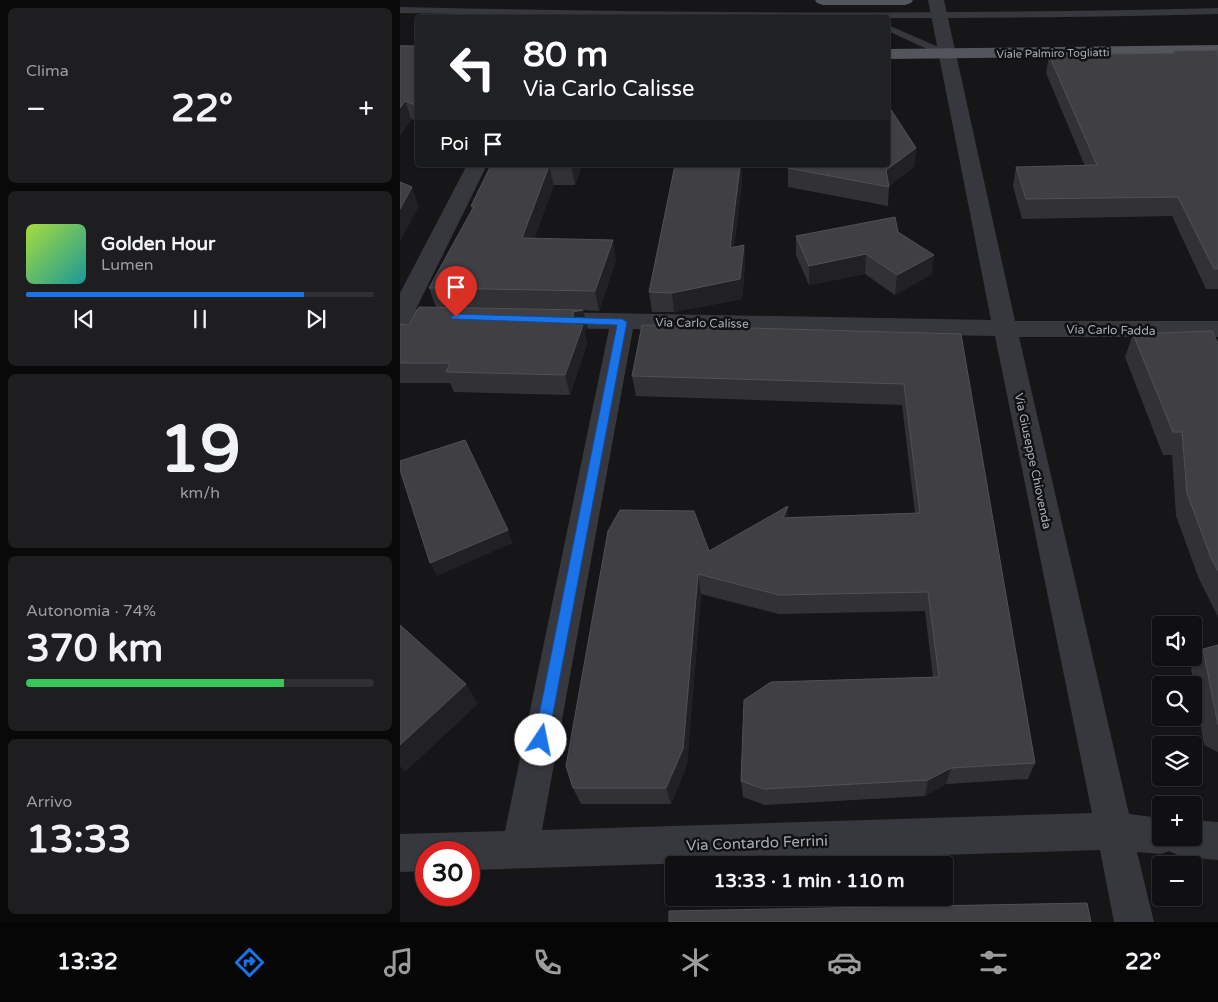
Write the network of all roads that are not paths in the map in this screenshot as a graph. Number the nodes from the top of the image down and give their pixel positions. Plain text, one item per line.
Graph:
1 (823, 0) edge
2 (905, 0) edge
3 (936, 0) edge
4 (400, 10) edge
5 (1218, 12) edge
6 (721, 15) edge
7 (890, 17) edge
8 (938, 17) junction
9 (890, 29) edge
10 (1218, 50) edge
11 (890, 54) edge
12 (946, 54) junction
13 (476, 167) edge
14 (400, 316) edge
15 (478, 318) edge
16 (526, 319) edge
17 (622, 322) junction
18 (1005, 328) junction
19 (1218, 329) edge
20 (1114, 832) junction
21 (1152, 835) edge
22 (1202, 840) edge
23 (1218, 841) edge
24 (520, 850) junction
25 (400, 853) edge
26 (1134, 922) edge

1 - 2 main road
3 - 8 street, Via Giuseppe Chiovenda
4 - 6 lane
5 - 8 lane
7 - 8 lane
8 - 12 street, Via Giuseppe Chiovenda
9 - 12 lane
10 - 12 main road, Viale Palmiro Togliatti
11 - 12 main road, Viale Palmiro Togliatti
12 - 18 street, Via Giuseppe Chiovenda
13 - 14 street
14 - 15 street
16 - 17 street, Via Carlo Calisse
17 - 18 street, Via Carlo Calisse
17 - 24 street
18 - 19 street, Via Carlo Fadda
18 - 20 street, Via Giuseppe Chiovenda
20 - 21 street, Via Contardo Ferrini
20 - 24 street, Via Contardo Ferrini
20 - 26 street, Via Giuseppe Chiovenda
22 - 23 street
24 - 25 street, Via Contardo Ferrini

